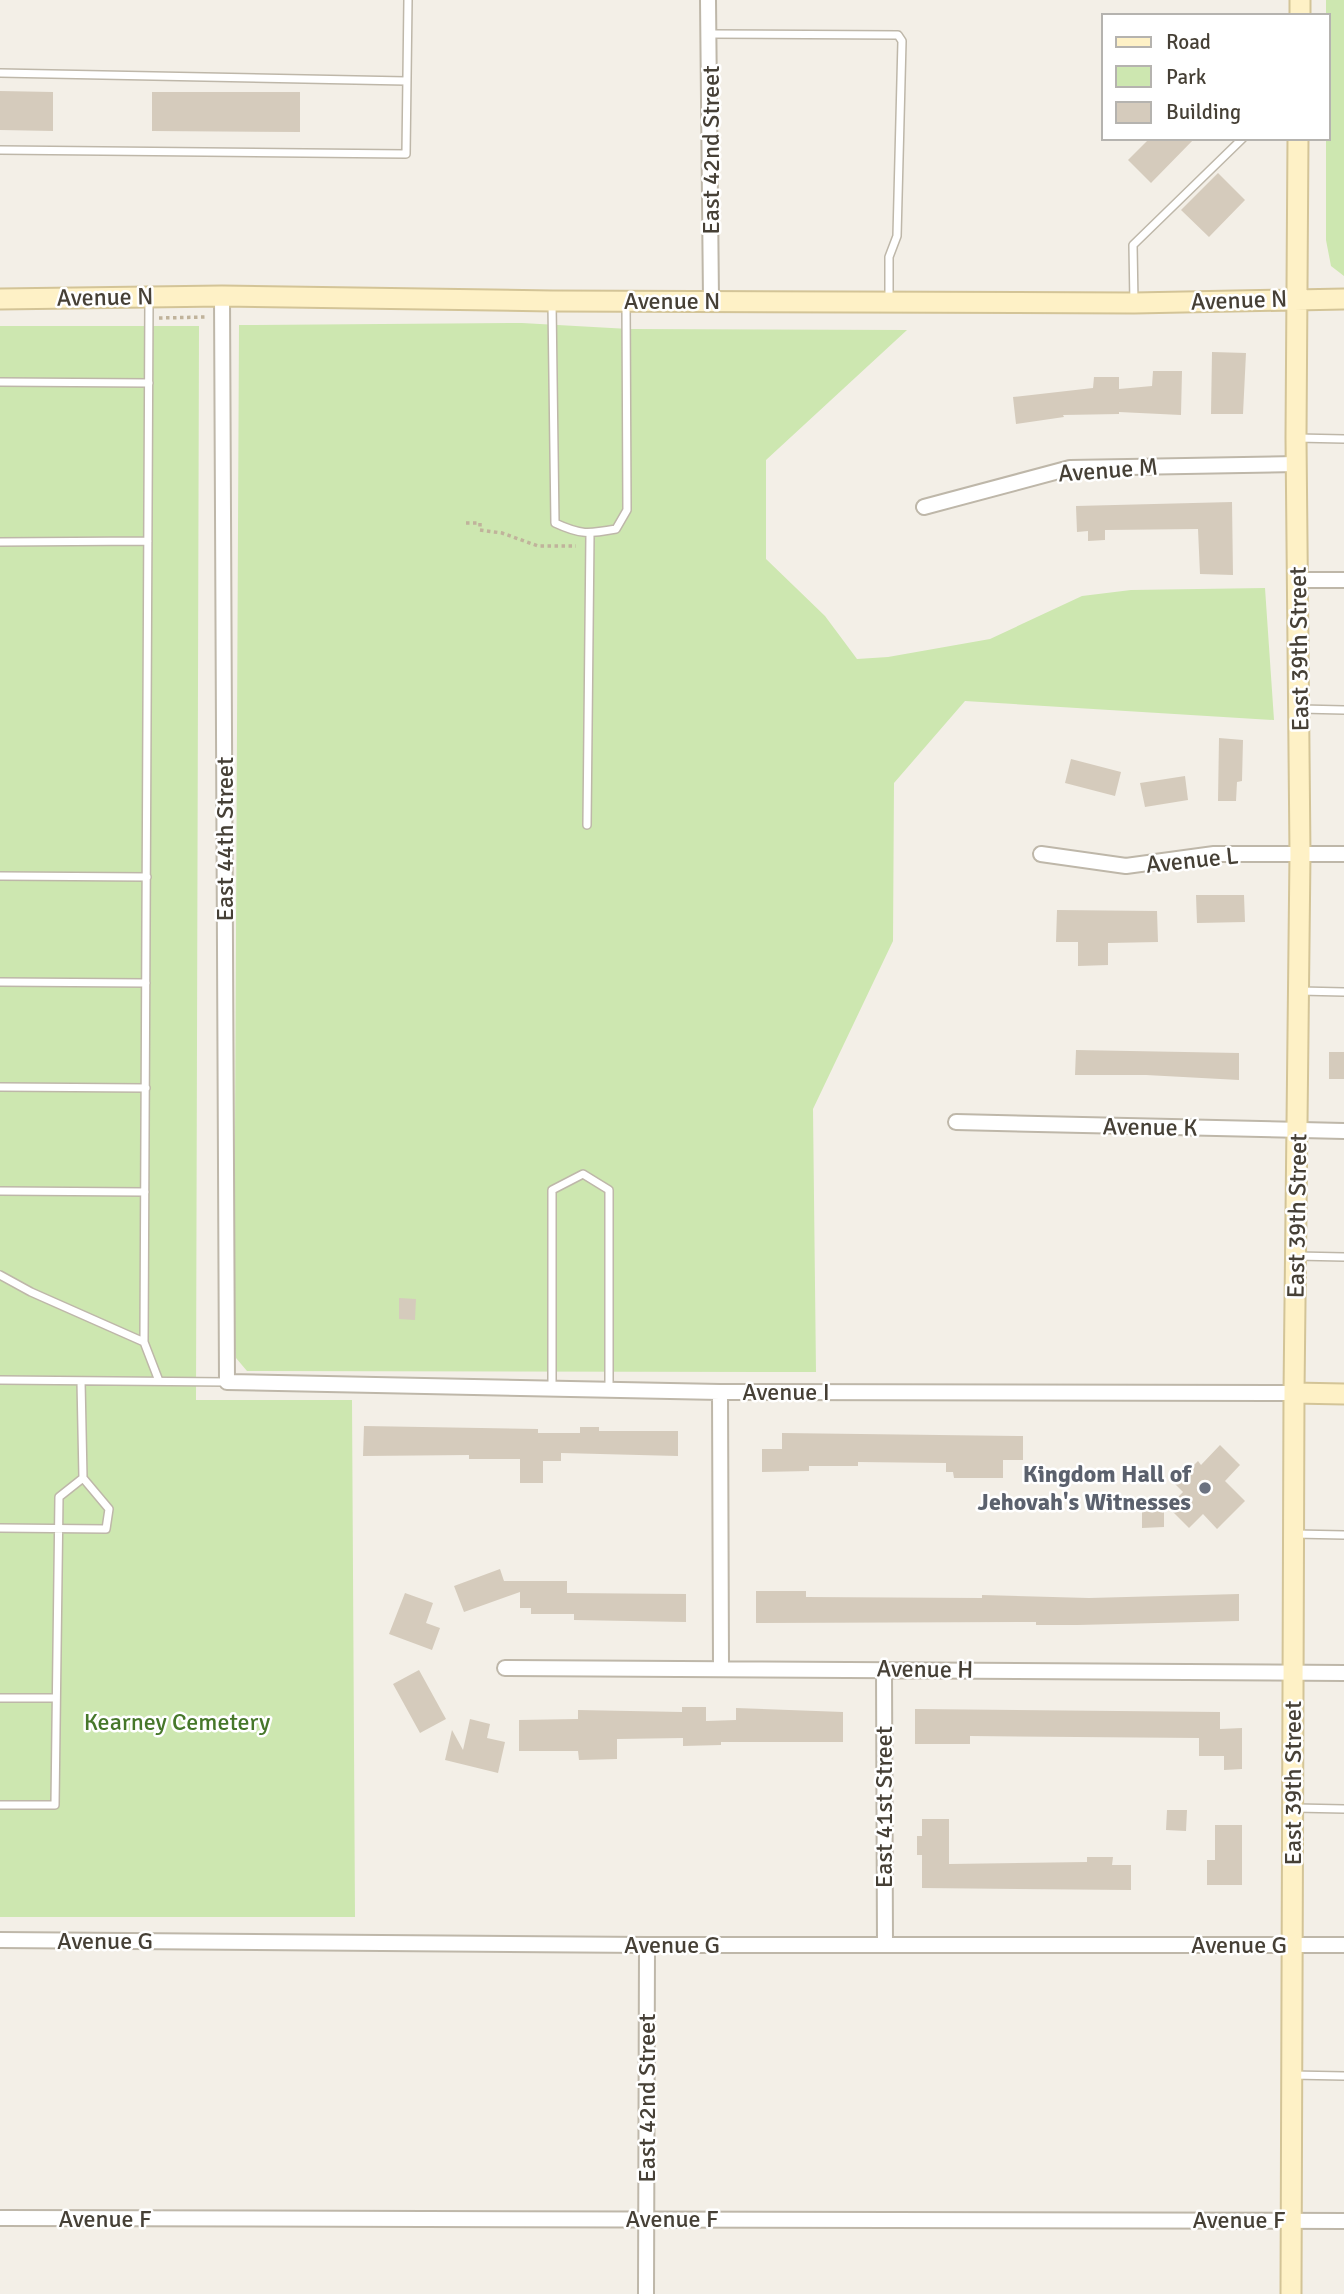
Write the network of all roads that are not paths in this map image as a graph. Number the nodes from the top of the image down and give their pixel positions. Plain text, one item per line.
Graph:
1 (408, 0) edge
2 (708, 0) edge
3 (710, 34) junction
4 (0, 73) edge
5 (406, 81) junction
6 (1241, 140) edge
7 (1298, 140) edge
8 (0, 150) edge
9 (149, 296) junction
10 (222, 296) junction
11 (1297, 298) junction
12 (0, 299) edge
13 (1344, 299) edge
14 (711, 300) junction
15 (552, 301) junction
16 (626, 301) junction
17 (889, 301) junction
18 (1134, 303) junction
19 (0, 382) edge
20 (149, 383) junction
21 (1296, 438) junction
22 (1344, 439) edge
23 (1297, 464) junction
24 (924, 508) dead end
25 (590, 534) junction
26 (148, 541) junction
27 (0, 542) edge
28 (1297, 580) junction
29 (1344, 580) edge
30 (1300, 709) junction
31 (1344, 710) edge
32 (587, 825) dead end
33 (1041, 854) dead end
34 (1300, 854) junction
35 (1344, 855) edge
36 (0, 876) edge
37 (147, 877) junction
38 (0, 982) edge
39 (146, 983) junction
40 (1300, 991) junction
41 (1344, 992) edge
42 (0, 1087) edge
43 (146, 1088) junction
44 (956, 1122) dead end
45 (1298, 1131) junction
46 (1344, 1131) edge
47 (0, 1191) edge
48 (145, 1192) junction
49 (1297, 1256) junction
50 (1344, 1257) edge
51 (0, 1275) edge
52 (144, 1342) junction
53 (0, 1380) edge
54 (81, 1381) junction
55 (159, 1381) junction
56 (227, 1382) junction
57 (552, 1390) junction
58 (609, 1390) junction
59 (720, 1392) junction
60 (1294, 1393) junction
61 (1344, 1394) edge
62 (83, 1478) junction
63 (0, 1528) edge
64 (59, 1529) junction
65 (1295, 1534) junction
66 (1344, 1535) edge
67 (721, 1667) junction
68 (505, 1668) dead end
69 (884, 1669) junction
70 (1293, 1673) junction
71 (1344, 1673) edge
72 (0, 1698) edge
73 (56, 1698) junction
74 (0, 1805) edge
75 (1294, 1808) junction
76 (1344, 1808) edge
77 (0, 1940) edge
78 (647, 1945) junction
79 (885, 1945) junction
80 (1292, 1945) junction
81 (1344, 1945) edge
82 (1291, 2075) junction
83 (1344, 2076) edge
84 (0, 2218) edge
85 (647, 2219) junction
86 (1291, 2221) junction
87 (1344, 2221) edge
88 (646, 2294) edge
89 (1291, 2294) edge

1 - 5 lane
2 - 3 street, East 42nd Street
3 - 14 street, East 42nd Street
3 - 17 lane
4 - 5 lane
5 - 8 lane
6 - 18 lane
7 - 11 main road, East 39th Street
9 - 10 main road, Avenue N
9 - 12 main road, Avenue N
9 - 20 lane
10 - 15 main road, Avenue N
10 - 56 street, East 44th Street
11 - 13 main road, Avenue N
11 - 18 main road, Avenue N
11 - 21 main road, East 39th Street
14 - 16 main road, Avenue N
14 - 17 main road, Avenue N
15 - 16 main road, Avenue N
15 - 25 lane
16 - 25 lane
17 - 18 main road, Avenue N
19 - 20 lane
20 - 26 lane
21 - 22 lane
21 - 23 main road, East 39th Street
23 - 24 street, Avenue M
23 - 28 main road, East 39th Street
25 - 32 lane
26 - 27 lane
26 - 37 lane
28 - 29 street
28 - 30 main road, East 39th Street
30 - 31 lane
30 - 34 main road, East 39th Street
33 - 34 street, Avenue L
34 - 35 street, Avenue L
34 - 40 main road, East 39th Street
36 - 37 lane
37 - 39 lane
38 - 39 lane
39 - 43 lane
40 - 41 lane
40 - 45 main road, East 39th Street
42 - 43 lane
43 - 48 lane
44 - 45 street, Avenue K
45 - 46 street, Avenue K
45 - 49 main road, East 39th Street
47 - 48 lane
48 - 52 lane
49 - 50 lane
49 - 60 main road, East 39th Street
51 - 52 lane
52 - 55 lane
53 - 54 lane
54 - 55 lane
54 - 62 lane
55 - 56 lane
56 - 57 street, Avenue I
57 - 58 street, Avenue I
57 - 58 lane
58 - 59 street, Avenue I
59 - 60 street, Avenue I
59 - 67 street
60 - 61 main road, Avenue I
60 - 65 main road, East 39th Street
62 - 64 lane
62 - 64 lane
63 - 64 lane
64 - 73 lane
65 - 66 lane
65 - 70 main road, East 39th Street
67 - 68 street, Avenue H
67 - 69 street, Avenue H
69 - 70 street, Avenue H
69 - 79 street, East 41st Street
70 - 71 street, Avenue H
70 - 75 main road, East 39th Street
72 - 73 lane
73 - 74 lane
75 - 76 lane
75 - 80 main road, East 39th Street
77 - 78 street, Avenue G
78 - 79 street, Avenue G
78 - 85 street, East 42nd Street
79 - 80 street, Avenue G
80 - 81 street, Avenue G
80 - 82 main road, East 39th Street
82 - 83 lane
82 - 86 main road, East 39th Street
84 - 85 street, Avenue F
85 - 86 street, Avenue F
85 - 88 street, East 42nd Street
86 - 87 street, Avenue F
86 - 89 main road, East 39th Street

